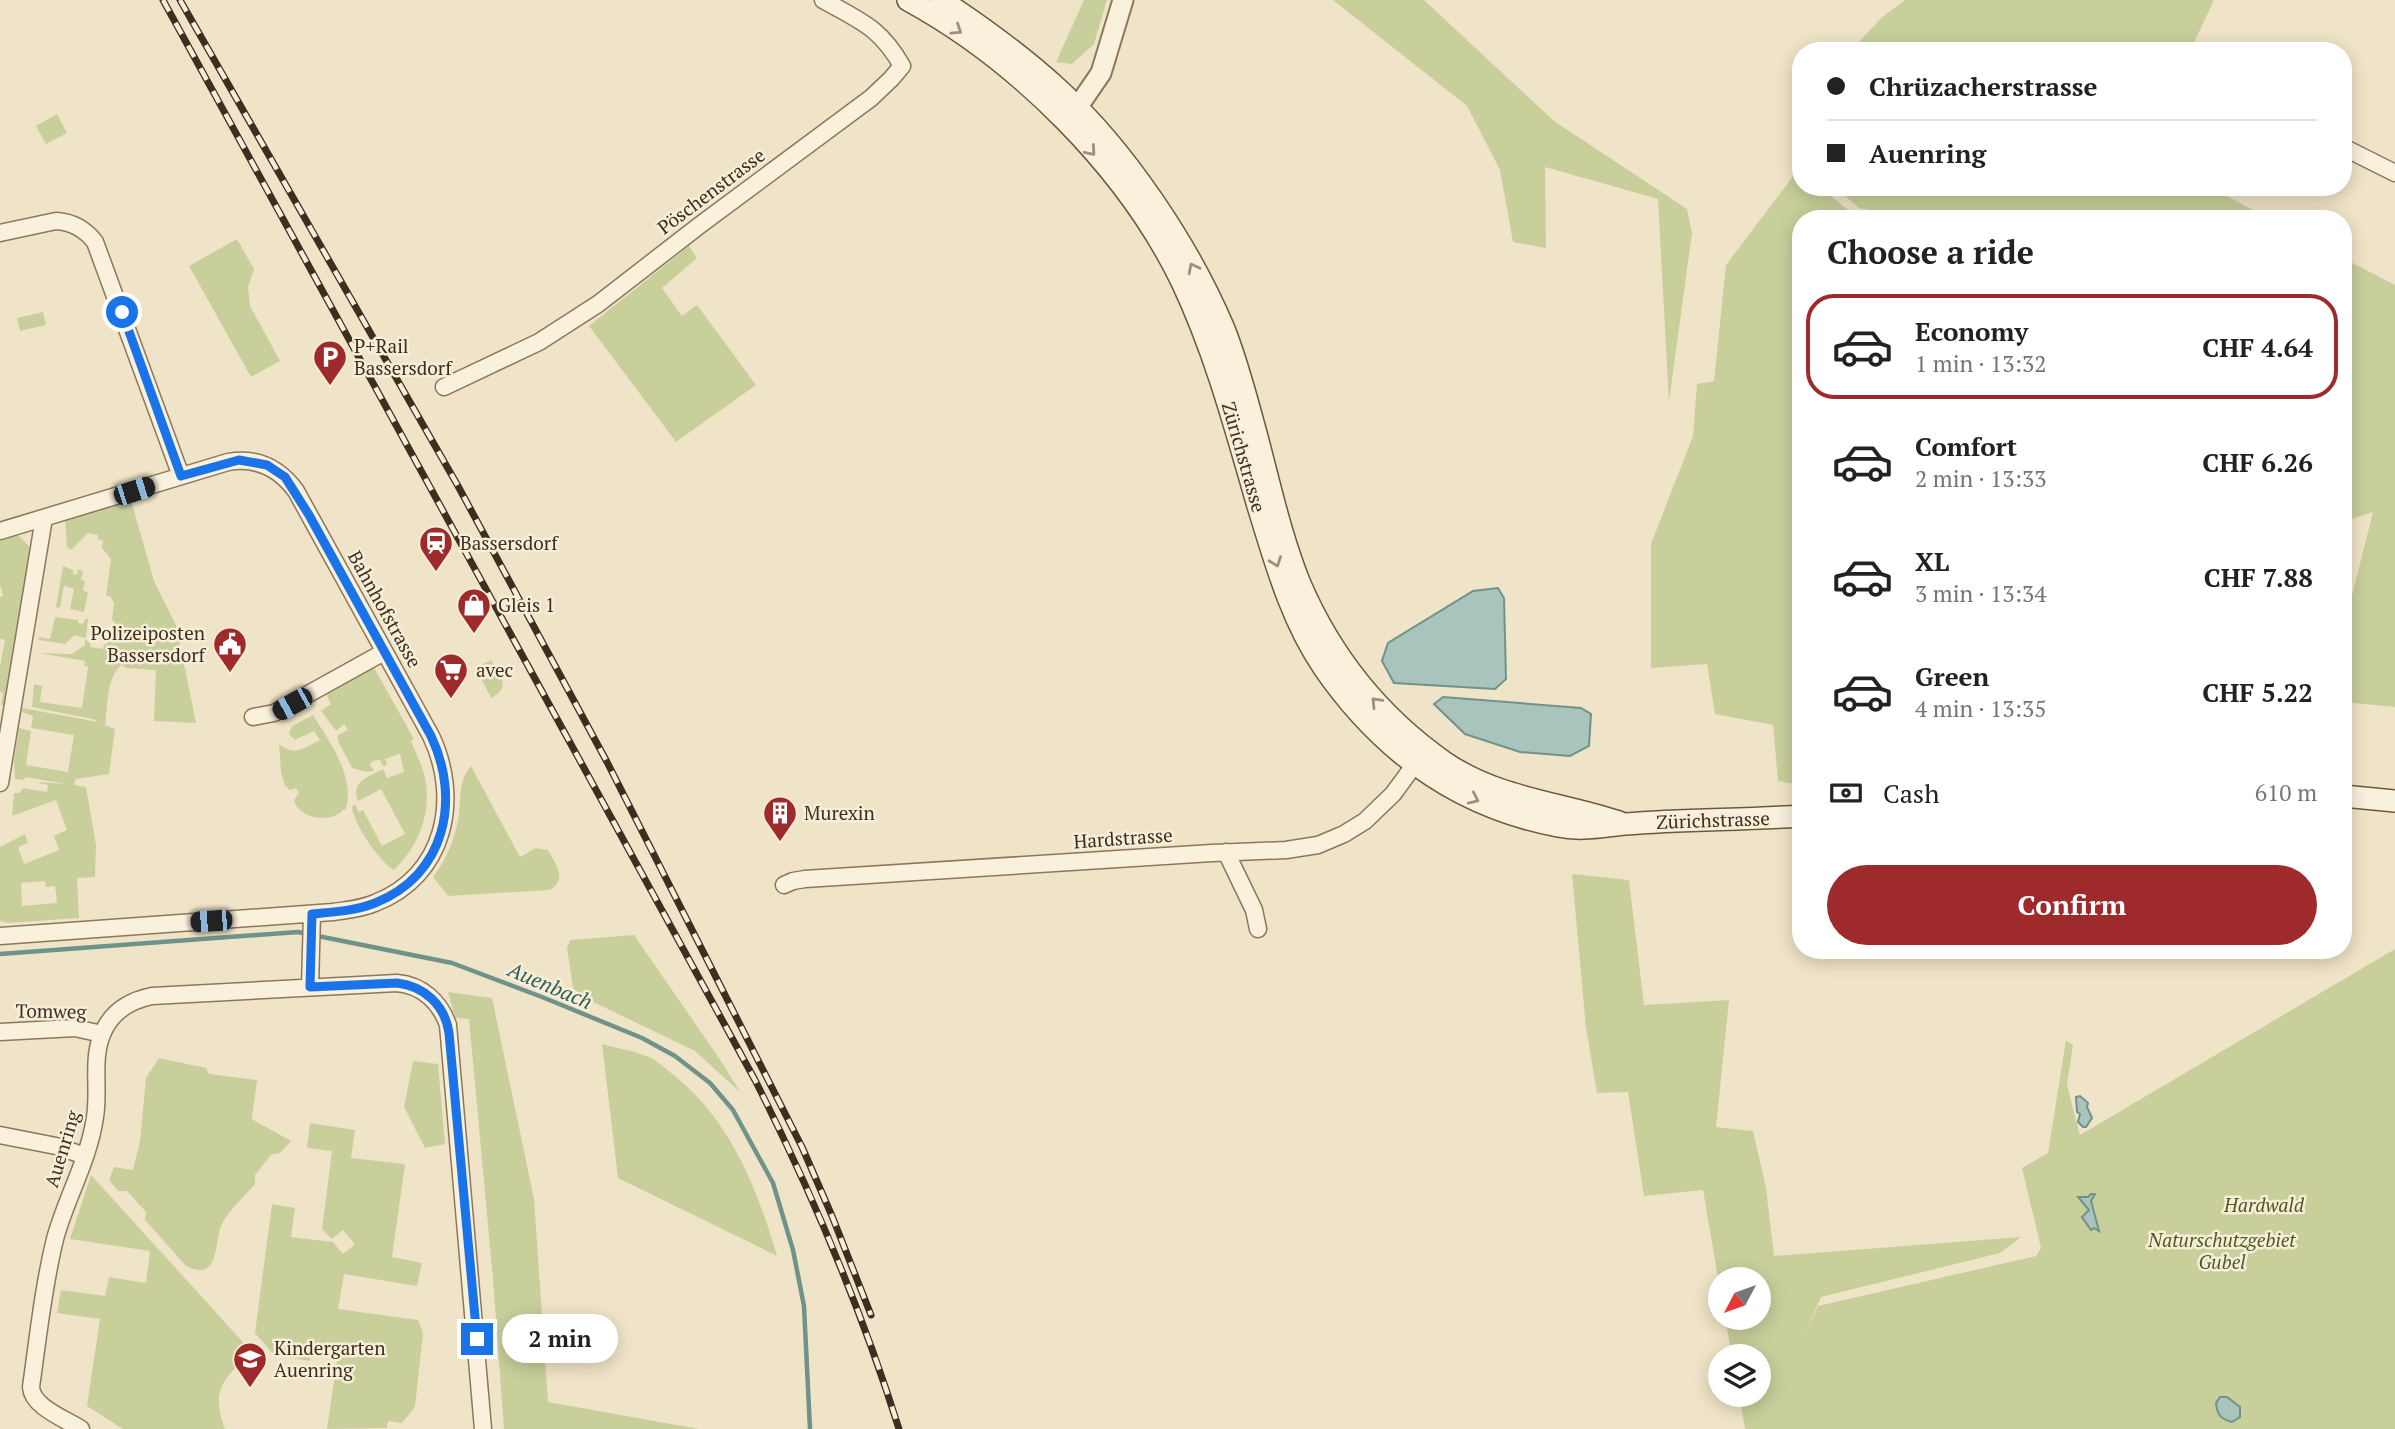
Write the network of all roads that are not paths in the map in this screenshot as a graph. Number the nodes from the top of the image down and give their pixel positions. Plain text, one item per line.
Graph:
1 (823, 0) edge
2 (908, 0) edge
3 (941, 0) edge
4 (1123, 0) edge
5 (985, 39) junction
6 (1064, 107) junction
7 (2352, 152) edge
8 (2395, 173) edge
9 (0, 233) edge
10 (444, 387) dead end
11 (181, 476) junction
12 (44, 518) junction
13 (0, 531) edge
14 (384, 652) junction
15 (253, 717) dead end
16 (1421, 757) junction
17 (0, 783) edge
18 (2352, 797) edge
19 (2395, 801) edge
20 (1792, 816) edge
21 (1226, 852) junction
22 (784, 885) dead end
23 (311, 928) junction
24 (1258, 929) dead end
25 (0, 936) edge
26 (310, 987) junction
27 (0, 1032) edge
28 (102, 1034) junction
29 (0, 1135) edge
30 (85, 1156) junction
31 (81, 1429) edge
32 (484, 1429) edge

1 - 10 street, Pöschenstrasse
2 -> 5 main road, Zürichstrasse
3 - 5 main road, Zürichstrasse
4 - 6 street
5 - 6 main road, Zürichstrasse
6 - 16 main road, Zürichstrasse
7 - 8 street
9 - 11 street
11 - 12 street
11 - 14 street, Bahnhofstrasse
12 - 13 street
12 - 17 street
14 - 15 street
14 - 23 street, Bahnhofstrasse
16 - 20 main road, Zürichstrasse
16 - 21 street, Hardstrasse
18 - 19 main road
21 - 22 street, Hardstrasse
21 - 24 street
23 - 25 street, Bahnhofstrasse
23 - 26 street
26 - 28 street, Auenring
26 - 32 street, Auenring
27 - 28 street, Tomweg
28 - 30 street, Auenring
29 - 30 street
30 - 31 street, Auenring

